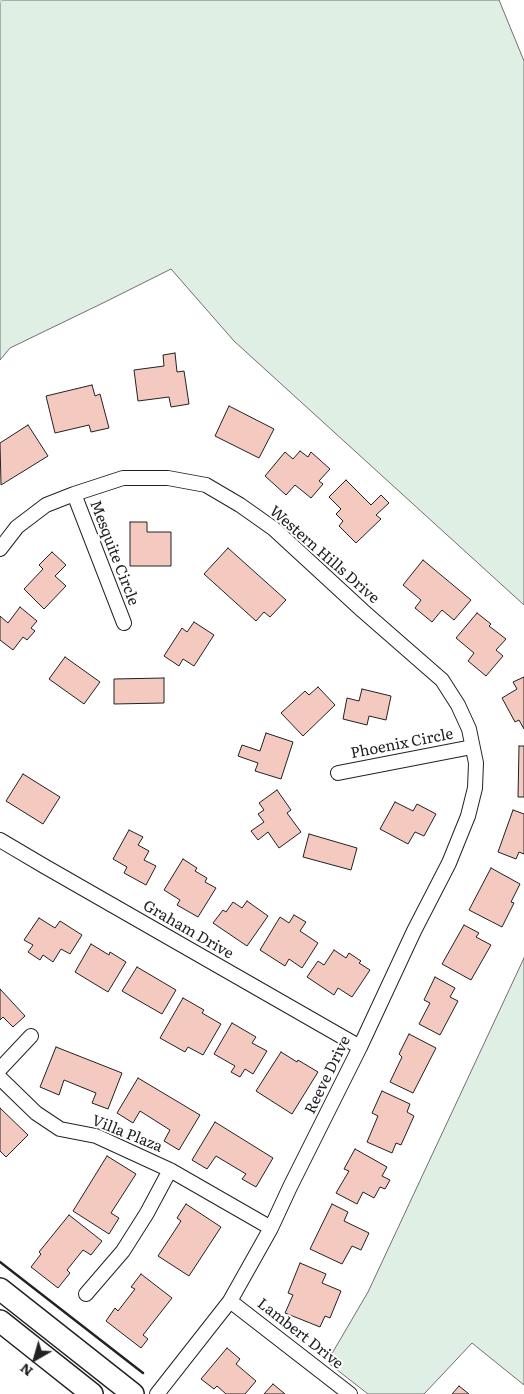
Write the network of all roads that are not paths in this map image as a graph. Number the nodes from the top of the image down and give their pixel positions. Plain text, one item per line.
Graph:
1 (74, 494) junction
2 (0, 549) edge
3 (124, 623) dead end
4 (472, 747) junction
5 (338, 773) dead end
6 (0, 840) edge
7 (31, 1036) dead end
8 (360, 1048) junction
9 (0, 1069) edge
10 (0, 1078) edge
11 (170, 1170) junction
12 (272, 1228) junction
13 (0, 1288) edge
14 (86, 1294) dead end
15 (230, 1300) junction
16 (0, 1321) edge
17 (92, 1394) edge
18 (132, 1394) edge
19 (157, 1394) edge
20 (350, 1394) edge

1 - 2 street, Western Hills Drive
1 - 3 street, Mesquite Circle
1 - 4 street, Western Hills Drive
4 - 5 street, Phoenix Circle
4 - 8 street, Reeve Drive
6 - 8 street, Graham Drive
7 - 9 street
8 - 12 street, Reeve Drive
10 - 11 street, Villa Plaza
11 - 12 street, Villa Plaza
11 - 14 street, Villa Plaza
12 - 15 street, Reeve Drive
13 - 18 main road
15 - 19 street, Reeve Drive
15 - 20 street, Lambert Drive
16 - 17 main road

